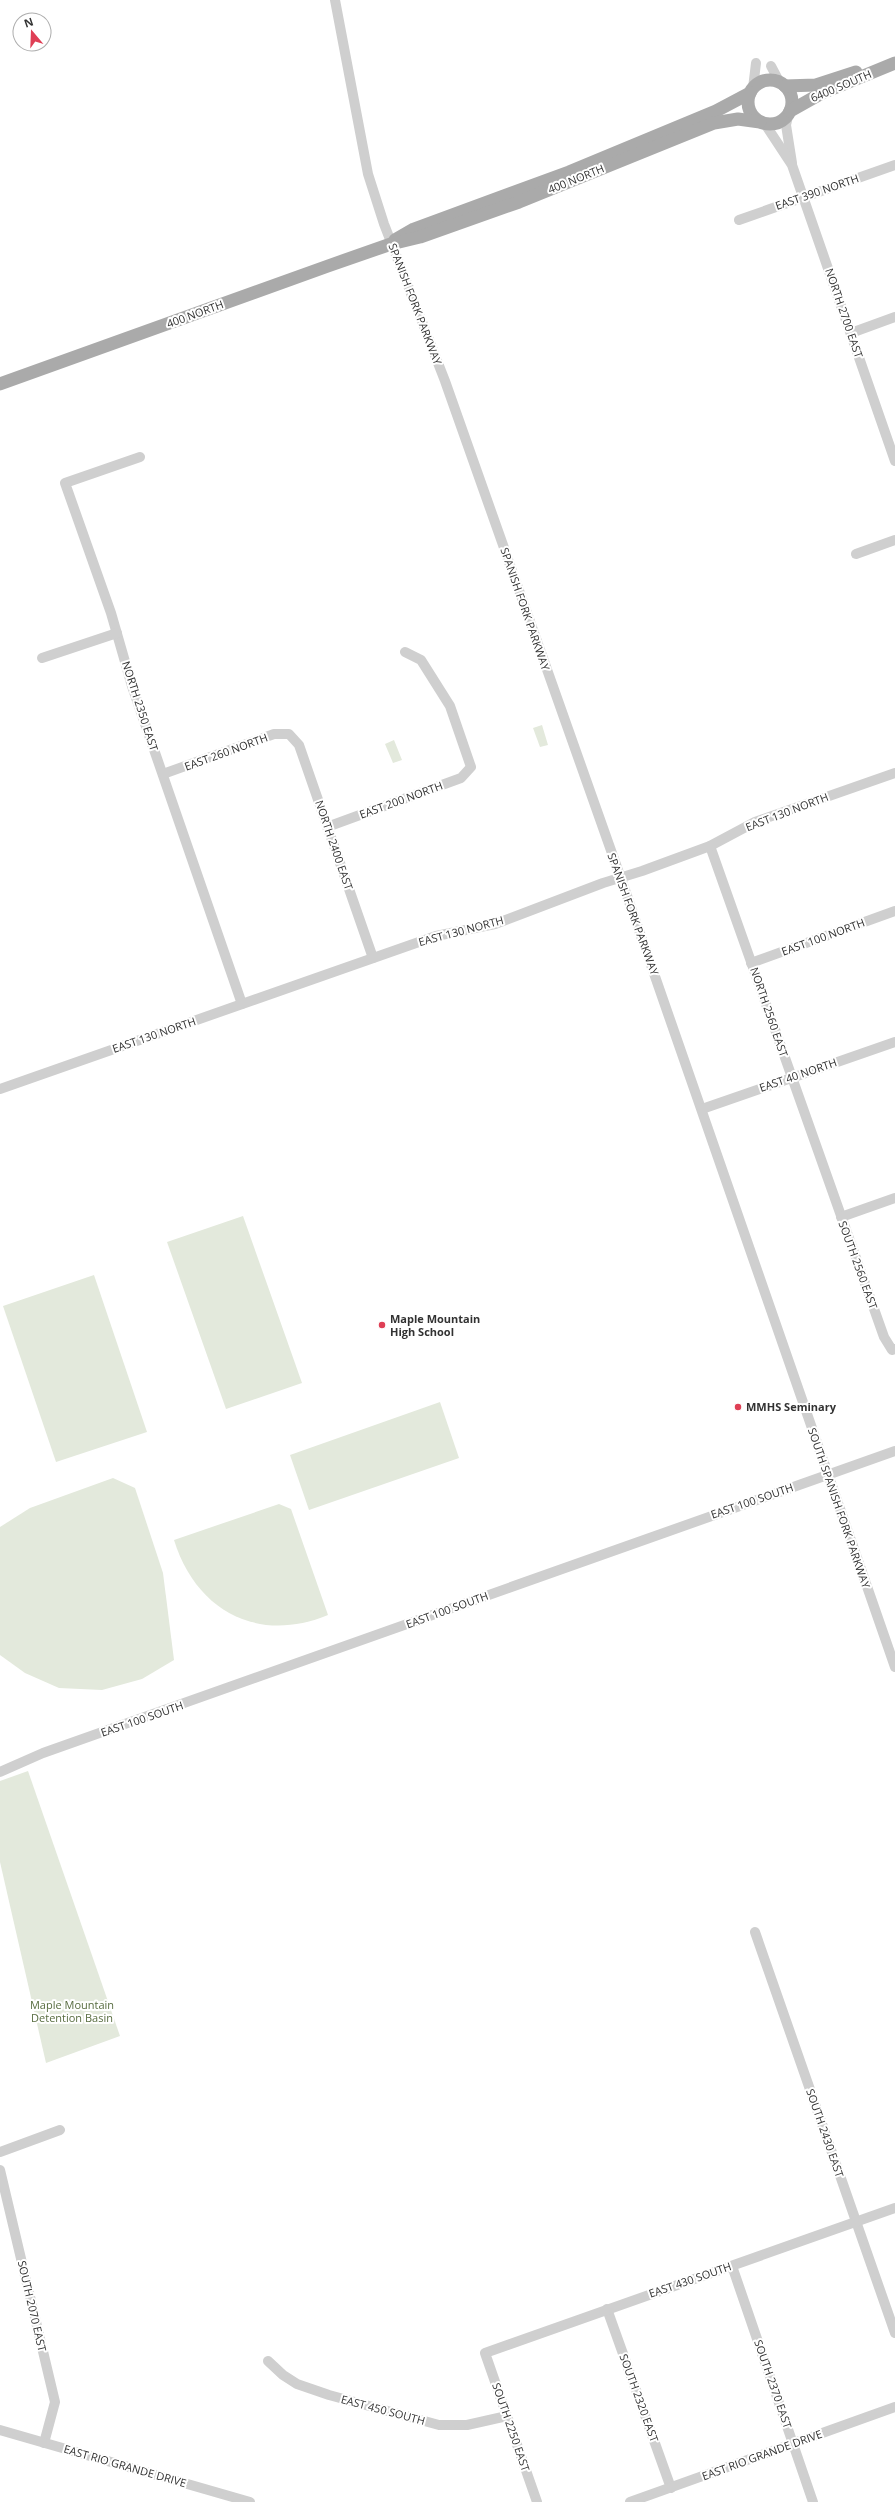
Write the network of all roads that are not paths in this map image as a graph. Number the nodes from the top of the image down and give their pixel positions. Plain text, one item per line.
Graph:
1 (335, 0) edge
2 (756, 63) dead end
3 (894, 64) edge
4 (771, 66) dead end
5 (782, 85) junction
6 (752, 90) junction
7 (790, 112) junction
8 (762, 123) junction
9 (792, 165) junction
10 (895, 165) edge
11 (803, 197) junction
12 (739, 220) dead end
13 (391, 244) junction
14 (895, 317) edge
15 (851, 333) junction
16 (0, 384) edge
17 (140, 457) dead end
18 (895, 461) edge
19 (895, 540) edge
20 (856, 554) dead end
21 (117, 633) junction
22 (405, 652) dead end
23 (42, 658) dead end
24 (289, 734) joint
25 (895, 773) edge
26 (163, 774) junction
27 (327, 827) junction
28 (710, 846) junction
29 (620, 878) junction
30 (895, 911) edge
31 (373, 958) junction
32 (751, 963) junction
33 (242, 1004) junction
34 (895, 1042) edge
35 (792, 1078) junction
36 (0, 1089) edge
37 (702, 1109) junction
38 (828, 1179) joint
39 (895, 1198) edge
40 (736, 1213) joint
41 (841, 1217) junction
42 (894, 1349) edge
43 (895, 1451) edge
44 (827, 1474) junction
45 (895, 1667) edge
46 (0, 1772) edge
47 (756, 1932) dead end
48 (60, 2130) dead end
49 (0, 2152) edge
50 (0, 2170) edge
51 (895, 2208) edge
52 (855, 2222) junction
53 (732, 2266) junction
54 (607, 2309) junction
55 (895, 2333) edge
56 (485, 2353) joint
57 (268, 2361) dead end
58 (895, 2407) edge
59 (507, 2416) junction
60 (0, 2430) edge
61 (44, 2442) junction
62 (794, 2443) junction
63 (671, 2488) junction
64 (250, 2502) edge
65 (537, 2502) edge
66 (630, 2502) edge
67 (813, 2502) edge

1 - 13 street, SPANISH FORK PARKWAY
2 - 6 street
3 - 5 main road, 6400 SOUTH
3 - 7 main road, 6400 SOUTH
4 - 5 street
5 - 6 main road
5 - 7 main road
6 - 8 main road
6 - 13 main road, 400 NORTH
7 - 8 main road
7 - 9 street, NORTH 2700 EAST
8 - 9 street, NORTH 2700 EAST
8 - 13 main road, 400 NORTH
9 - 11 street, NORTH 2700 EAST
10 - 11 street, EAST 390 NORTH
11 - 12 street, EAST 390 NORTH
11 - 15 street, NORTH 2700 EAST
13 - 16 main road, 400 NORTH
13 - 29 street, SPANISH FORK PARKWAY
14 - 15 street
15 - 18 street, NORTH 2700 EAST
17 - 21 street, NORTH 2350 EAST
19 - 20 street
21 - 23 street
21 - 26 street, NORTH 2350 EAST
22 - 27 street, EAST 200 NORTH
24 - 26 street, EAST 260 NORTH
24 - 27 street, NORTH 2400 EAST
25 - 28 street, EAST 130 NORTH
26 - 33 street, NORTH 2350 EAST
27 - 31 street, NORTH 2400 EAST
28 - 29 street, EAST 130 NORTH
28 - 32 street, NORTH 2560 EAST
29 - 31 street, EAST 130 NORTH
29 - 37 street, SPANISH FORK PARKWAY
30 - 32 street, EAST 100 NORTH
31 - 33 street, EAST 130 NORTH
32 - 35 street, NORTH 2560 EAST
33 - 36 street, EAST 130 NORTH
34 - 35 street, EAST 40 NORTH
35 - 37 street, EAST 40 NORTH
35 - 38 street, NORTH 2560 EAST
37 - 40 street, SPANISH FORK PARKWAY
38 - 41 street, SOUTH 2560 EAST
39 - 41 street
40 - 44 street, SOUTH SPANISH FORK PARKWAY
41 - 42 street, SOUTH 2560 EAST
43 - 44 street, EAST 100 SOUTH
44 - 45 street, SOUTH SPANISH FORK PARKWAY
44 - 46 street, EAST 100 SOUTH
47 - 52 street, SOUTH 2430 EAST
48 - 49 street
50 - 61 street, SOUTH 2070 EAST
51 - 52 street, EAST 430 SOUTH
52 - 53 street, EAST 430 SOUTH
52 - 55 street, SOUTH 2430 EAST
53 - 54 street, EAST 430 SOUTH
53 - 62 street, SOUTH 2370 EAST
54 - 56 street, EAST 430 SOUTH
54 - 63 street, SOUTH 2320 EAST
56 - 59 street, SOUTH 2250 EAST
57 - 59 street, EAST 450 SOUTH
58 - 62 street, EAST RIO GRANDE DRIVE
59 - 65 street, SOUTH 2250 EAST
60 - 61 street, EAST RIO GRANDE DRIVE
61 - 64 street, EAST RIO GRANDE DRIVE
62 - 63 street, EAST RIO GRANDE DRIVE
62 - 67 street, SOUTH 2370 EAST
63 - 66 street, EAST RIO GRANDE DRIVE

